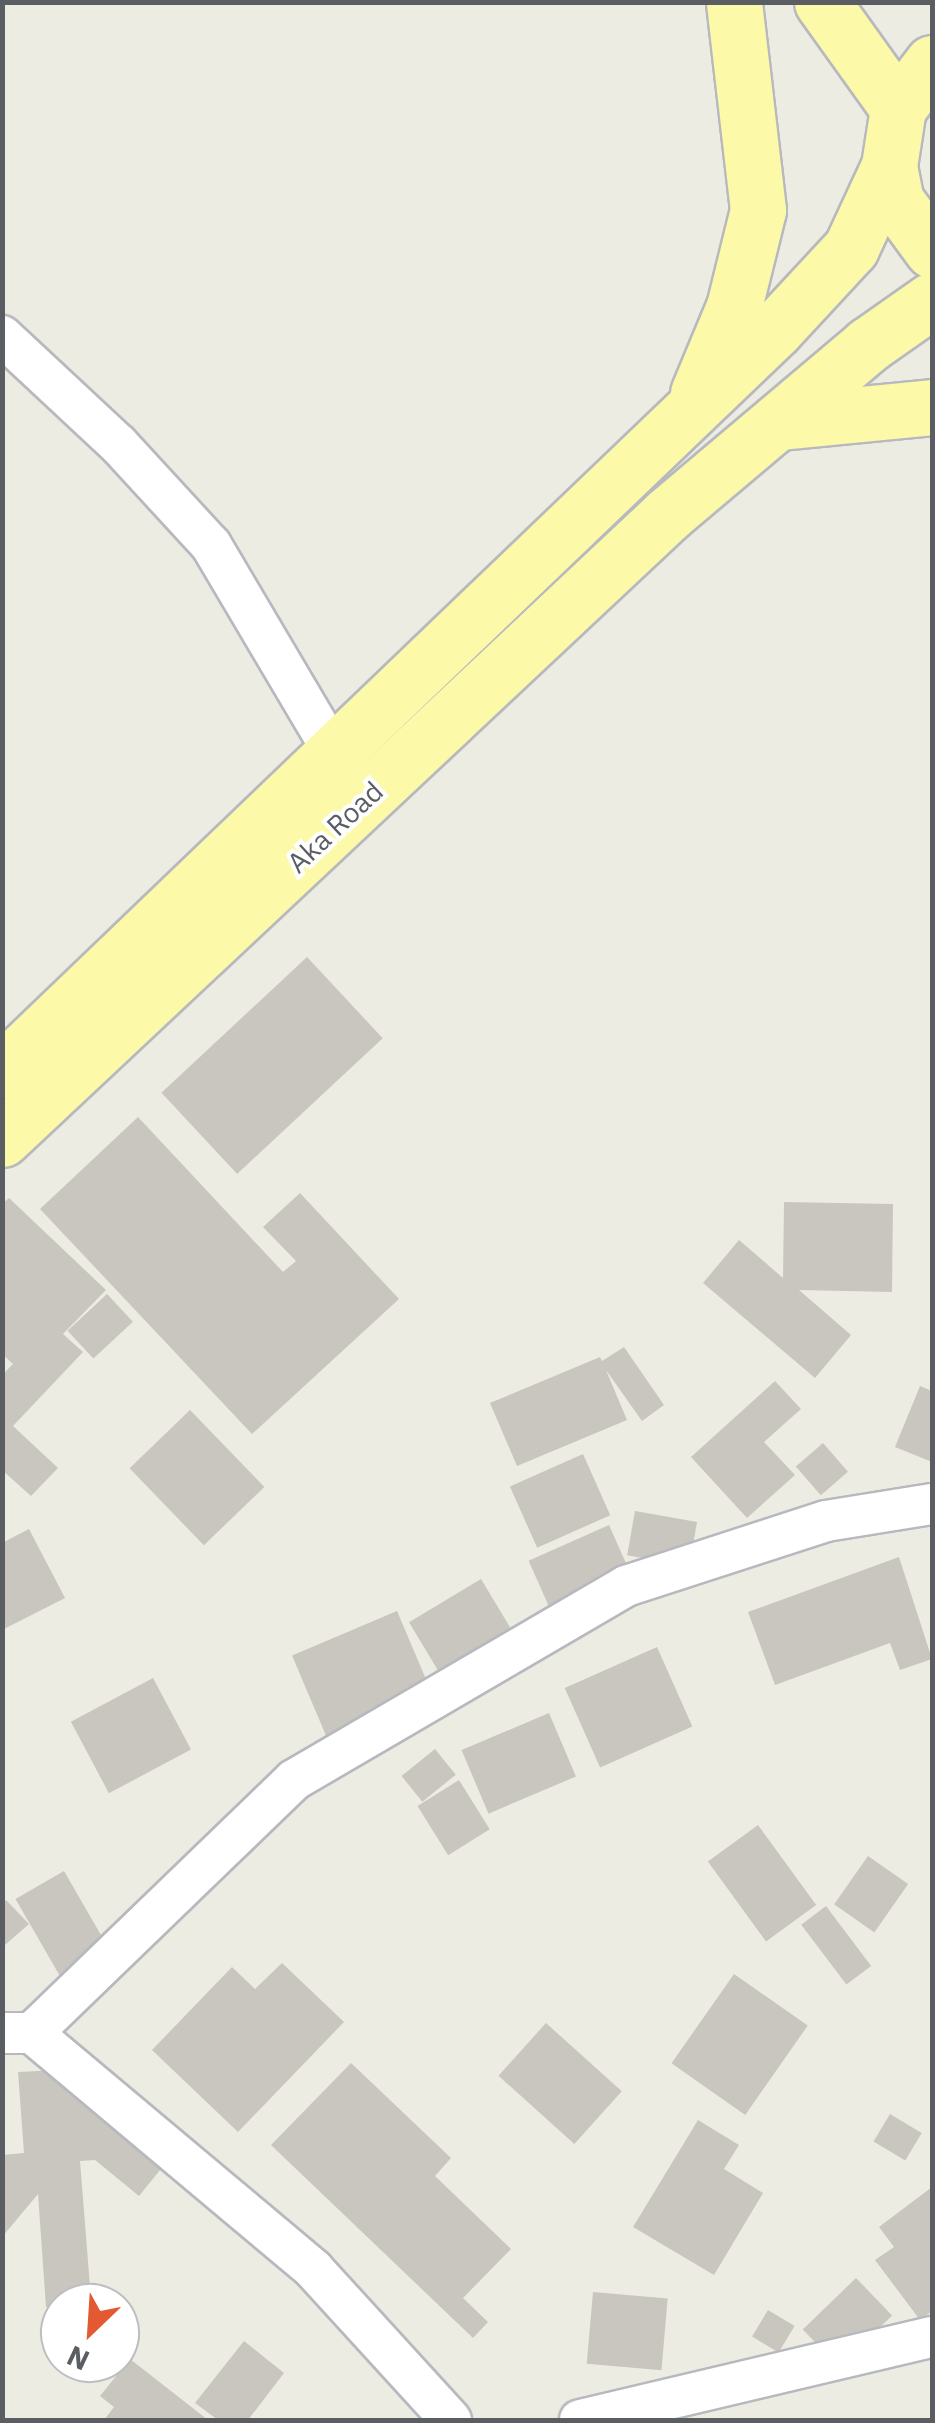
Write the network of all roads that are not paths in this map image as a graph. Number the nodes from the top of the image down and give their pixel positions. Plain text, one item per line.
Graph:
1 (734, 2) edge
2 (822, 2) edge
3 (932, 63) edge
4 (898, 108) junction
5 (889, 166) junction
6 (932, 250) edge
7 (932, 300) edge
8 (2, 336) edge
9 (932, 407) edge
10 (691, 412) junction
11 (780, 422) junction
12 (336, 756) junction
13 (2, 1071) edge
14 (2, 1139) edge
15 (932, 1504) edge
16 (17, 2033) edge
17 (932, 2338) edge
18 (452, 2420) edge
19 (580, 2420) edge

1 - 10 main road
2 - 4 main road
3 - 4 main road
4 - 5 main road
5 - 6 main road
5 - 10 main road, Aka Road
7 - 11 main road, Aka Road
8 - 12 street
9 - 11 main road
10 - 12 main road, Aka Road
11 - 14 main road, Aka Road
12 - 13 main road, Aka Road
15 - 16 street
16 - 18 street
17 - 19 street

